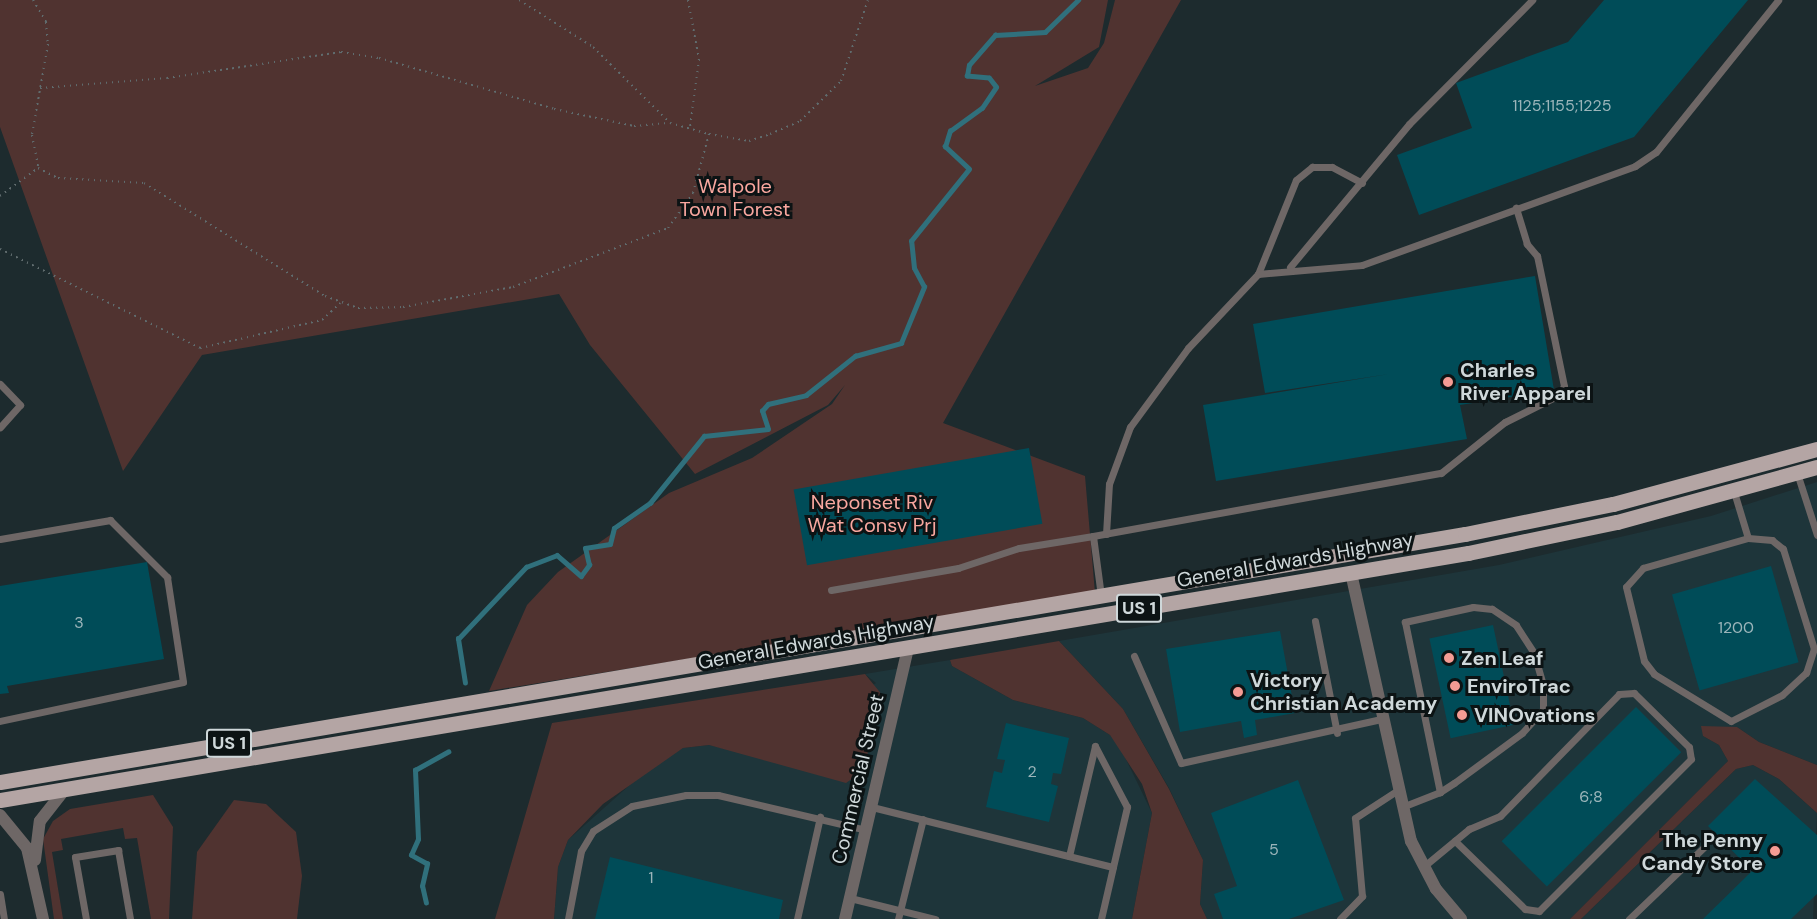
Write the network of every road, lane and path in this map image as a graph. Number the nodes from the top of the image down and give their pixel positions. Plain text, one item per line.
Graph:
1 (33, 0) edge
2 (519, 0) edge
3 (688, 0) edge
4 (868, 0) edge
5 (1532, 0) edge
6 (1778, 0) edge
7 (40, 88) junction
8 (670, 123) junction
9 (690, 129) junction
10 (709, 134) junction
11 (38, 168) junction
12 (1362, 183) junction
13 (0, 196) edge
14 (1516, 208) junction
15 (0, 249) edge
16 (1290, 267) junction
17 (1258, 274) junction
18 (340, 303) junction
19 (0, 384) edge
20 (0, 426) edge
21 (1817, 449) edge
22 (1817, 468) edge
23 (1797, 473) junction
24 (1734, 492) junction
25 (1106, 534) junction
26 (1817, 535) edge
27 (1093, 536) junction
28 (1748, 538) junction
29 (0, 539) edge
30 (1352, 573) junction
31 (831, 590) dead end
32 (1101, 596) junction
33 (1315, 621) dead end
34 (908, 648) junction
35 (1134, 656) dead end
36 (1381, 719) junction
37 (0, 721) edge
38 (1337, 733) junction
39 (0, 782) edge
40 (65, 789) junction
41 (1398, 790) junction
42 (1440, 792) junction
43 (0, 800) edge
44 (873, 807) junction
45 (1402, 807) junction
46 (0, 815) edge
47 (820, 817) junction
48 (923, 819) junction
49 (866, 831) junction
50 (1455, 841) junction
51 (1704, 847) dead end
52 (1069, 856) junction
53 (1113, 867) junction
54 (1423, 867) junction
55 (36, 882) junction
56 (0, 894) edge
57 (850, 898) junction
58 (900, 910) junction
59 (1456, 917) edge
60 (4, 919) edge
61 (43, 919) edge
62 (86, 919) edge
63 (130, 919) edge
64 (568, 919) edge
65 (797, 919) edge
66 (845, 919) edge
67 (898, 919) edge
68 (935, 919) edge
69 (1101, 919) edge
70 (1340, 919) edge
71 (1629, 919) edge

1 - 7 path
2 - 8 path
3 - 9 path
4 - 10 path
5 - 12 lane
6 - 14 lane
7 - 8 path
7 - 11 path
8 - 9 path
9 - 10 path
10 - 18 path
11 - 13 path
11 - 18 path
12 - 16 lane
12 - 17 lane
14 - 16 lane
14 - 25 lane
15 - 18 path
16 - 17 lane
17 - 25 lane
19 - 20 lane
21 - 32 main road, General Edwards Highway / US 1
22 - 23 main road, General Edwards Highway / US 1
23 - 24 main road, General Edwards Highway / US 1
23 - 26 lane
24 - 28 lane
24 - 30 main road, General Edwards Highway / US 1
25 - 27 lane
27 - 31 lane
27 - 32 lane
28 - 28 lane
29 - 37 lane
30 - 34 main road, General Edwards Highway / US 1
30 - 36 street
32 - 39 main road, General Edwards Highway / US 1
33 - 38 lane
34 - 40 main road, General Edwards Highway / US 1
34 - 44 street, Commercial Street
35 - 38 lane
36 - 38 lane
36 - 41 street
40 - 43 main road, US 1
40 - 55 street
41 - 45 street
41 - 70 lane
42 - 42 lane
42 - 45 lane
44 - 48 lane
44 - 49 street, Commercial Street
45 - 54 street
46 - 55 street
47 - 49 lane
47 - 64 lane
47 - 65 lane
48 - 52 lane
48 - 58 lane
49 - 57 street, Commercial Street
50 - 50 lane
50 - 54 lane
51 - 71 lane
52 - 53 lane
52 - 53 lane
53 - 69 lane
54 - 59 street
55 - 61 street
56 - 60 lane
57 - 58 lane
57 - 66 street, Commercial Street
58 - 67 lane
58 - 68 lane
62 - 63 lane

